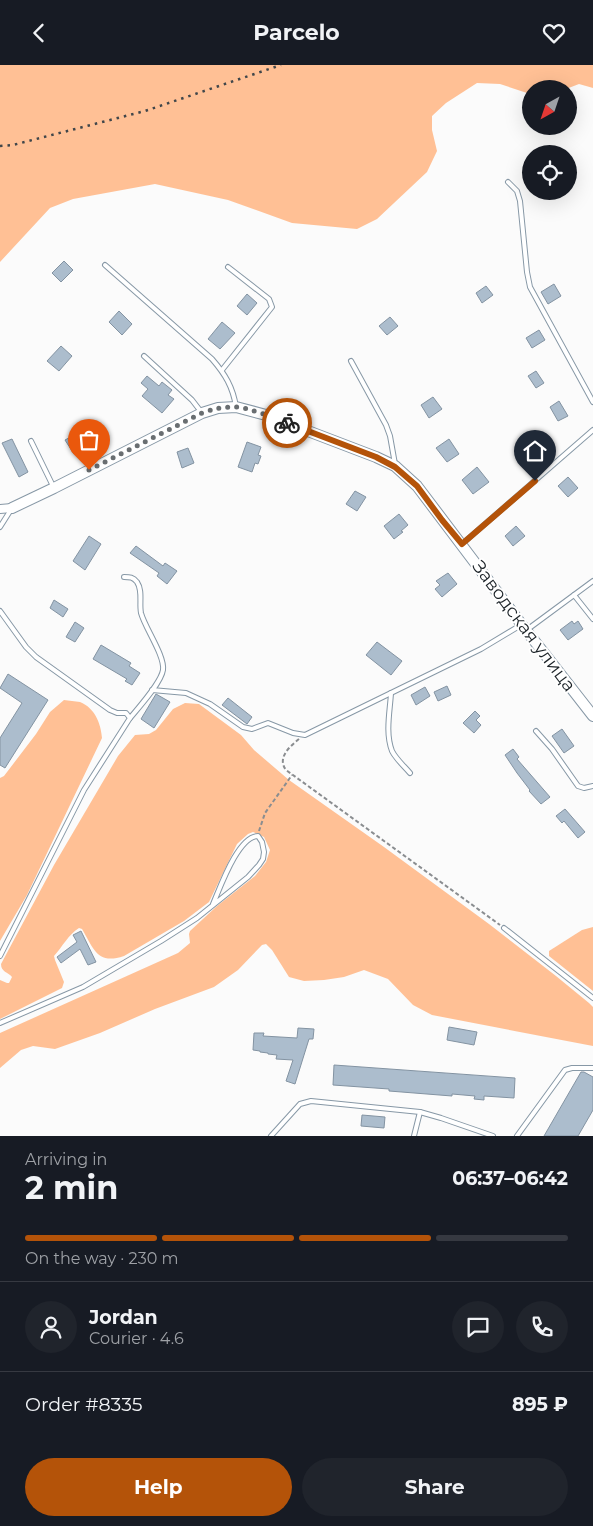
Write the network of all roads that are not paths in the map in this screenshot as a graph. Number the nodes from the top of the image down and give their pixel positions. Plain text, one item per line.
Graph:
1 (508, 182) dead end
2 (105, 265) dead end
3 (228, 267) dead end
4 (144, 356) dead end
5 (351, 361) dead end
6 (222, 370) junction
7 (593, 402) edge
8 (236, 407) junction
9 (202, 413) junction
10 (593, 430) edge
11 (31, 441) dead end
12 (395, 467) junction
13 (54, 488) junction
14 (12, 508) junction
15 (0, 509) edge
16 (0, 527) edge
17 (462, 544) junction
18 (124, 577) dead end
19 (593, 581) edge
20 (574, 595) junction
21 (0, 611) edge
22 (593, 619) edge
23 (524, 628) junction
24 (152, 690) junction
25 (391, 693) junction
26 (593, 716) edge
27 (130, 718) junction
28 (536, 731) dead end
29 (410, 773) dead end
30 (593, 786) edge
31 (213, 904) junction
32 (504, 928) road end
33 (0, 956) edge
34 (593, 998) edge
35 (0, 1023) edge
36 (593, 1068) edge
37 (420, 1112) junction
38 (271, 1136) edge
39 (414, 1136) edge
40 (493, 1136) edge
41 (517, 1136) edge

1 - 7 lane
2 - 6 lane
3 - 6 lane
4 - 9 lane
5 - 12 lane
6 - 8 lane
8 - 9 street, Заводская улица
8 - 12 street, Заводская улица
9 - 13 street, Заводская улица
10 - 17 lane
11 - 13 lane
12 - 17 street, Заводская улица
13 - 14 street, Заводская улица
14 - 15 street
14 - 16 lane
17 - 23 street, Заводская улица
18 - 24 lane
19 - 20 lane
20 - 22 lane
20 - 23 lane
21 - 27 lane
23 - 25 lane
23 - 26 street, Заводская улица
24 - 25 lane
24 - 27 lane
25 - 29 lane
27 - 33 lane
28 - 30 lane
31 - 31 lane
31 - 35 lane
32 - 34 lane
36 - 41 lane
37 - 38 lane
37 - 39 lane
37 - 40 lane

